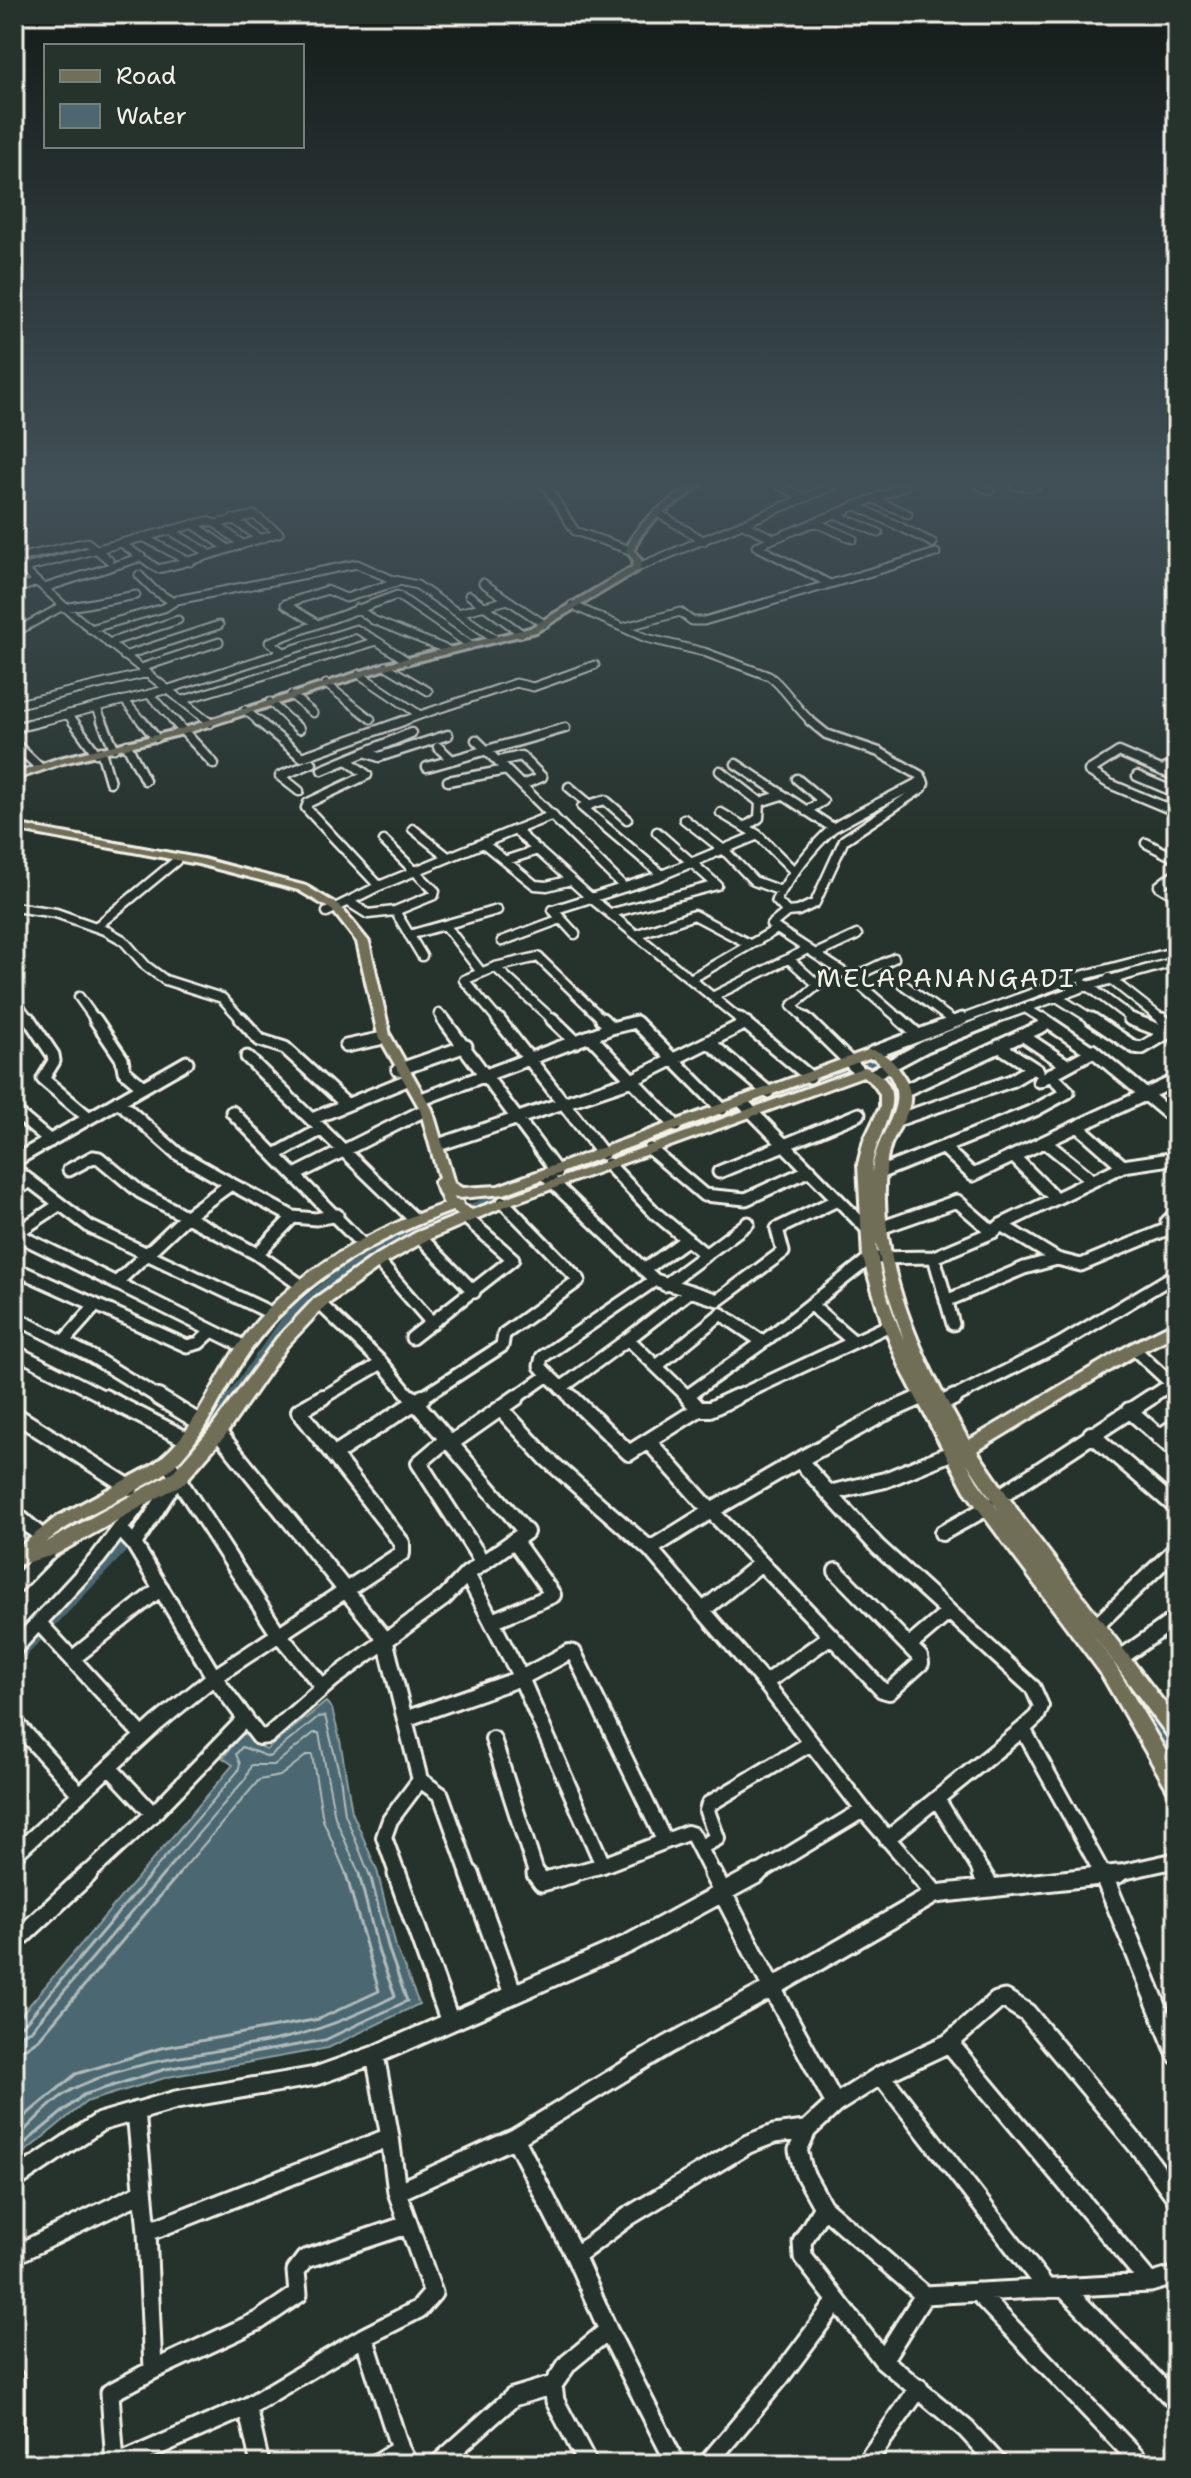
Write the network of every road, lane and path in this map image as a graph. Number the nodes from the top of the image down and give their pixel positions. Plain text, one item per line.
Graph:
1 (58, 602) edge
2 (96, 602) edge
3 (173, 602) edge
4 (292, 602) edge
5 (377, 602) edge
6 (407, 602) edge
7 (441, 602) edge
8 (478, 602) edge
9 (501, 602) edge
10 (510, 602) edge
11 (578, 602) edge
12 (767, 602) edge
13 (572, 605) junction
14 (484, 606) junction
15 (64, 607) junction
16 (357, 608) junction
17 (458, 613) junction
18 (178, 620) dead end
19 (316, 623) junction
20 (440, 624) junction
21 (544, 624) junction
22 (219, 625) dead end
23 (625, 627) junction
24 (90, 629) junction
25 (297, 630) junction
26 (14, 633) edge
27 (521, 633) junction
28 (415, 637) junction
29 (494, 638) junction
30 (377, 641) junction
31 (219, 642) dead end
32 (316, 642) junction
33 (108, 643) junction
34 (470, 645) junction
35 (448, 650) junction
36 (284, 652) junction
37 (124, 656) junction
38 (407, 661) junction
39 (595, 665) dead end
40 (386, 666) junction
41 (144, 670) junction
42 (359, 674) junction
43 (326, 684) junction
44 (169, 689) junction
45 (428, 691) dead end
46 (149, 694) junction
47 (291, 695) junction
48 (183, 700) junction
49 (125, 701) junction
50 (270, 702) junction
51 (14, 705) edge
52 (97, 708) junction
53 (245, 710) junction
54 (313, 713) dead end
55 (68, 714) junction
56 (420, 715) junction
57 (371, 719) dead end
58 (210, 723) junction
59 (14, 728) edge
60 (565, 728) dead end
61 (299, 729) dead end
62 (184, 731) junction
63 (374, 731) junction
64 (411, 733) dead end
65 (448, 735) dead end
66 (156, 738) junction
67 (476, 740) dead end
68 (390, 742) junction
69 (14, 743) edge
70 (127, 745) junction
71 (438, 747) dead end
72 (114, 748) junction
73 (486, 749) junction
74 (98, 752) junction
75 (365, 752) junction
76 (302, 757) junction
77 (347, 760) junction
78 (452, 760) junction
79 (499, 761) junction
80 (1177, 761) edge
81 (312, 763) junction
82 (214, 764) dead end
83 (736, 764) dead end
84 (39, 767) junction
85 (427, 767) dead end
86 (322, 770) junction
87 (506, 770) junction
88 (720, 771) dead end
89 (1162, 771) junction
90 (1137, 776) dead end
91 (14, 777) edge
92 (1177, 777) edge
93 (797, 779) dead end
94 (145, 780) dead end
95 (923, 780) junction
96 (448, 781) dead end
97 (110, 782) dead end
98 (346, 785) junction
99 (522, 785) junction
100 (569, 787) dead end
101 (299, 791) dead end
102 (1177, 793) edge
103 (782, 795) junction
104 (760, 802) junction
105 (590, 805) junction
106 (806, 811) junction
107 (1177, 812) edge
108 (721, 813) dead end
109 (553, 815) junction
110 (627, 819) dead end
111 (684, 819) dead end
112 (745, 827) junction
113 (833, 828) junction
114 (413, 829) dead end
115 (14, 830) edge
116 (515, 830) junction
117 (657, 832) dead end
118 (758, 835) junction
119 (384, 841) dead end
120 (483, 843) junction
121 (1146, 843) dead end
122 (538, 850) junction
123 (725, 851) junction
124 (448, 857) junction
125 (1177, 859) edge
126 (507, 860) junction
127 (176, 861) junction
128 (691, 863) junction
129 (414, 871) junction
130 (794, 871) junction
131 (1177, 872) edge
132 (661, 874) junction
133 (571, 880) junction
134 (379, 886) junction
135 (624, 887) junction
136 (781, 891) junction
137 (1177, 897) edge
138 (592, 899) junction
139 (349, 902) junction
140 (14, 907) edge
141 (331, 910) junction
142 (497, 910) dead end
143 (395, 911) junction
144 (787, 912) junction
145 (612, 913) junction
146 (561, 919) junction
147 (445, 925) junction
148 (96, 927) junction
149 (777, 929) junction
150 (575, 934) dead end
151 (638, 934) junction
152 (409, 935) junction
153 (857, 935) dead end
154 (502, 941) dead end
155 (749, 944) junction
156 (812, 951) junction
157 (1177, 951) edge
158 (422, 956) dead end
159 (894, 958) dead end
160 (789, 959) junction
161 (1177, 961) edge
162 (495, 967) junction
163 (481, 972) junction
164 (692, 978) junction
165 (852, 978) junction
166 (1109, 978) junction
167 (897, 980) dead end
168 (1083, 982) junction
169 (714, 996) junction
170 (79, 997) dead end
171 (1057, 997) junction
172 (18, 1004) dead end
173 (1027, 1009) junction
174 (439, 1014) dead end
175 (953, 1021) junction
176 (746, 1023) junction
177 (1049, 1023) junction
178 (611, 1028) junction
179 (1172, 1033) edge
180 (918, 1035) junction
181 (1022, 1035) junction
182 (590, 1036) junction
183 (379, 1039) junction
184 (576, 1042) junction
185 (710, 1043) junction
186 (346, 1046) dead end
187 (466, 1046) junction
188 (999, 1047) junction
189 (1092, 1050) junction
190 (247, 1057) dead end
191 (532, 1060) junction
192 (673, 1061) junction
193 (187, 1062) dead end
194 (871, 1065) junction
195 (1067, 1065) junction
196 (1033, 1068) junction
197 (403, 1073) junction
198 (488, 1075) junction
199 (810, 1077) junction
200 (1045, 1077) junction
201 (632, 1080) junction
202 (1177, 1080) edge
203 (143, 1087) junction
204 (903, 1091) junction
205 (768, 1092) junction
206 (1146, 1094) junction
207 (422, 1099) junction
208 (118, 1101) junction
209 (562, 1103) junction
210 (346, 1104) junction
211 (746, 1107) junction
212 (722, 1109) junction
213 (14, 1111) edge
214 (232, 1112) dead end
215 (419, 1113) junction
216 (859, 1114) dead end
217 (89, 1118) junction
218 (312, 1119) junction
219 (517, 1120) junction
220 (897, 1120) junction
221 (1177, 1121) edge
222 (676, 1126) junction
223 (1078, 1126) junction
224 (322, 1129) junction
225 (50, 1141) junction
226 (1045, 1142) junction
227 (785, 1144) junction
228 (438, 1145) junction
229 (943, 1147) junction
230 (650, 1149) junction
231 (343, 1150) junction
232 (275, 1155) junction
233 (1014, 1157) junction
234 (1177, 1158) edge
235 (606, 1159) junction
236 (14, 1161) edge
237 (1123, 1166) junction
238 (14, 1169) edge
239 (69, 1170) dead end
240 (810, 1170) junction
241 (719, 1172) dead end
242 (879, 1173) junction
243 (295, 1175) junction
244 (551, 1178) junction
245 (1091, 1179) junction
246 (30, 1181) junction
247 (231, 1184) junction
248 (446, 1187) junction
249 (14, 1191) edge
250 (483, 1194) junction
251 (1055, 1198) junction
252 (837, 1200) junction
253 (503, 1202) junction
254 (59, 1205) junction
255 (458, 1212) junction
256 (1177, 1212) edge
257 (188, 1215) junction
258 (337, 1215) junction
259 (293, 1217) junction
260 (414, 1218) junction
261 (748, 1223) dead end
262 (997, 1228) junction
263 (876, 1229) junction
264 (1174, 1230) edge
265 (14, 1234) edge
266 (420, 1237) junction
267 (687, 1239) junction
268 (363, 1245) junction
269 (146, 1254) junction
270 (257, 1254) junction
271 (706, 1255) junction
272 (878, 1257) junction
273 (934, 1257) junction
274 (1057, 1259) junction
275 (378, 1261) junction
276 (644, 1270) junction
277 (25, 1273) dead end
278 (1177, 1274) edge
279 (660, 1282) junction
280 (116, 1283) junction
281 (302, 1286) junction
282 (690, 1291) junction
283 (474, 1292) junction
284 (946, 1301) junction
285 (319, 1303) junction
286 (96, 1305) junction
287 (811, 1305) junction
288 (271, 1313) junction
289 (14, 1317) edge
290 (432, 1323) junction
291 (953, 1324) dead end
292 (890, 1325) junction
293 (1177, 1327) edge
294 (211, 1332) junction
295 (412, 1338) dead end
296 (628, 1339) junction
297 (853, 1341) junction
298 (63, 1342) junction
299 (763, 1342) junction
300 (245, 1347) junction
301 (1134, 1349) junction
302 (14, 1351) edge
303 (382, 1363) junction
304 (658, 1365) junction
305 (548, 1375) junction
306 (1175, 1384) edge
307 (561, 1388) junction
308 (687, 1396) junction
309 (922, 1397) junction
310 (415, 1402) junction
311 (941, 1404) junction
312 (501, 1409) junction
313 (699, 1409) junction
314 (1129, 1410) junction
315 (14, 1414) edge
316 (1177, 1425) edge
317 (193, 1430) junction
318 (1091, 1434) junction
319 (216, 1435) junction
320 (1159, 1437) junction
321 (648, 1441) junction
322 (448, 1442) junction
323 (959, 1451) junction
324 (1177, 1452) edge
325 (333, 1455) junction
326 (799, 1460) junction
327 (172, 1475) junction
328 (128, 1487) junction
329 (829, 1493) junction
330 (144, 1497) junction
331 (992, 1503) junction
332 (1177, 1508) edge
333 (711, 1511) junction
334 (14, 1513) edge
335 (122, 1531) junction
336 (942, 1533) dead end
337 (40, 1535) junction
338 (514, 1540) junction
339 (134, 1544) junction
340 (1177, 1548) edge
341 (51, 1549) junction
342 (650, 1549) junction
343 (17, 1557) edge
344 (483, 1563) junction
345 (761, 1563) junction
346 (836, 1571) dead end
347 (467, 1574) junction
348 (14, 1587) edge
349 (161, 1588) junction
350 (348, 1591) junction
351 (702, 1611) junction
352 (949, 1612) junction
353 (1177, 1618) edge
354 (492, 1621) junction
355 (39, 1624) junction
356 (1097, 1625) junction
357 (277, 1632) junction
358 (831, 1636) junction
359 (385, 1639) junction
360 (909, 1646) junction
361 (14, 1649) edge
362 (1122, 1657) junction
363 (72, 1659) junction
364 (214, 1677) junction
365 (521, 1678) junction
366 (765, 1683) junction
367 (323, 1687) junction
368 (405, 1719) junction
369 (244, 1720) junction
370 (14, 1721) edge
371 (1023, 1729) junction
372 (1176, 1730) edge
373 (143, 1736) junction
374 (493, 1739) dead end
375 (811, 1743) junction
376 (109, 1767) junction
377 (420, 1780) junction
378 (1177, 1788) edge
379 (80, 1794) junction
380 (937, 1799) junction
381 (863, 1810) junction
382 (153, 1814) junction
383 (887, 1839) junction
384 (664, 1840) junction
385 (701, 1847) junction
386 (14, 1855) edge
387 (1177, 1860) edge
388 (603, 1865) junction
389 (1104, 1876) junction
390 (991, 1888) junction
391 (724, 1893) junction
392 (935, 1894) junction
393 (14, 1943) edge
394 (772, 1988) junction
395 (513, 1994) junction
396 (450, 2022) junction
397 (949, 2043) junction
398 (375, 2055) junction
399 (1177, 2055) edge
400 (881, 2075) junction
401 (835, 2104) junction
402 (136, 2111) junction
403 (805, 2130) junction
404 (390, 2137) junction
405 (515, 2138) junction
406 (14, 2180) edge
407 (1174, 2189) edge
408 (143, 2192) junction
409 (397, 2192) junction
410 (823, 2207) junction
411 (407, 2225) junction
412 (147, 2232) junction
413 (14, 2255) edge
414 (575, 2256) junction
415 (1177, 2275) edge
416 (1150, 2283) junction
417 (1056, 2288) junction
418 (977, 2292) junction
419 (924, 2295) junction
420 (836, 2302) junction
421 (608, 2330) junction
422 (364, 2337) junction
423 (883, 2360) junction
424 (153, 2370) junction
425 (14, 2378) edge
426 (553, 2385) junction
427 (919, 2388) junction
428 (14, 2396) edge
429 (1177, 2403) edge
430 (247, 2407) junction
431 (404, 2457) edge
432 (14, 2464) edge
433 (116, 2464) edge
434 (260, 2464) edge
435 (375, 2464) edge
436 (438, 2464) edge
437 (588, 2464) edge
438 (676, 2464) edge
439 (707, 2464) edge
440 (865, 2464) edge
441 (998, 2464) edge
442 (1142, 2464) edge

1 - 15 street
2 - 15 street
3 - 24 street
4 - 19 street
5 - 16 street
6 - 20 street
7 - 17 street
8 - 14 street
9 - 14 street
10 - 21 street
11 - 13 main road
12 - 23 street
13 - 21 main road
13 - 23 street
14 - 17 street
14 - 27 street
15 - 24 street
15 - 26 street
16 - 19 street
16 - 28 street
17 - 29 street
18 - 33 street
19 - 25 street
20 - 28 street
20 - 34 street
21 - 27 main road
22 - 37 street
23 - 95 street
24 - 33 street
25 - 32 street
25 - 36 street
27 - 29 main road
28 - 35 street
29 - 34 main road
30 - 32 street
30 - 38 street
30 - 48 street
31 - 41 street
32 - 36 street
33 - 37 street
34 - 35 main road
35 - 38 main road
36 - 44 street
37 - 41 street
38 - 40 main road
39 - 56 street
40 - 42 main road
40 - 45 street
41 - 44 street
41 - 51 street
42 - 43 main road
42 - 56 street
43 - 47 main road
43 - 57 street
44 - 46 street
44 - 48 street
46 - 49 street
46 - 62 street
47 - 50 main road
47 - 54 street
48 - 58 street
49 - 52 street
49 - 66 street
50 - 53 main road
50 - 61 street
52 - 55 street
52 - 72 street
53 - 58 main road
53 - 76 street
55 - 59 street
55 - 74 street
56 - 63 street
58 - 62 main road
60 - 73 street
62 - 66 main road
62 - 82 street
63 - 68 street
63 - 76 street
64 - 68 street
65 - 75 street
66 - 70 main road
67 - 73 street
68 - 75 street
69 - 84 street
70 - 72 main road
70 - 94 street
71 - 78 street
72 - 74 main road
73 - 78 street
73 - 79 street
74 - 84 main road
74 - 97 street
75 - 77 street
76 - 81 street
77 - 86 street
77 - 98 street
78 - 85 street
79 - 87 street
79 - 99 street
80 - 89 street
81 - 86 street
81 - 101 street
83 - 103 street
84 - 91 main road
86 - 98 street
87 - 96 street
87 - 99 street
88 - 104 street
89 - 92 street
89 - 107 street
90 - 102 street
93 - 106 street
95 - 113 street
95 - 144 street
98 - 134 street
99 - 109 street
100 - 105 street
103 - 104 street
103 - 106 street
104 - 112 street
105 - 110 street
105 - 132 street
106 - 113 street
108 - 112 street
109 - 116 street
109 - 135 street
111 - 123 street
112 - 118 street
113 - 130 street
114 - 124 street
115 - 127 main road
115 - 141 main road
116 - 120 street
116 - 122 street
117 - 128 street
118 - 123 street
118 - 130 street
119 - 129 street
120 - 124 street
120 - 126 street
121 - 125 street
122 - 126 street
122 - 133 street
123 - 128 street
123 - 136 street
124 - 129 street
126 - 133 street
127 - 141 main road
127 - 148 street
128 - 132 street
128 - 145 street
129 - 134 street
129 - 143 street
130 - 136 street
131 - 137 street
132 - 135 street
133 - 138 street
134 - 139 street
135 - 138 street
136 - 144 street
138 - 145 street
138 - 146 street
139 - 141 street
139 - 143 street
140 - 148 street
141 - 183 main road
141 - 197 main road
142 - 147 street
143 - 152 street
144 - 149 street
145 - 151 street
146 - 150 street
146 - 154 street
147 - 152 street
147 - 163 street
148 - 210 street
149 - 155 street
149 - 156 street
151 - 155 street
151 - 164 street
152 - 158 street
153 - 156 street
155 - 164 street
156 - 160 street
156 - 165 street
157 - 168 street
159 - 165 street
160 - 169 street
160 - 194 street
161 - 166 street
162 - 163 street
162 - 178 street
162 - 184 street
163 - 191 street
164 - 169 street
165 - 180 street
166 - 168 street
166 - 179 street
167 - 175 street
168 - 171 street
168 - 175 street
168 - 179 street
169 - 176 street
170 - 203 street
171 - 173 street
171 - 179 street
172 - 217 street
173 - 177 street
173 - 194 street
174 - 187 street
175 - 180 street
176 - 185 street
176 - 199 street
177 - 181 street
177 - 189 street
178 - 182 street
178 - 192 street
180 - 194 street
181 - 188 street
181 - 195 street
182 - 184 street
182 - 201 street
183 - 186 street
183 - 197 main road
184 - 191 street
185 - 192 street
185 - 205 street
187 - 197 street
187 - 198 street
188 - 196 street
188 - 204 street
189 - 195 street
189 - 206 street
190 - 218 street
191 - 198 street
191 - 209 street
192 - 201 street
192 - 212 street
193 - 203 street
194 - 199 main road
194 - 204 main road
194 - 211 main road
194 - 263 main road
195 - 200 street
196 - 200 street
196 - 220 street
197 - 207 main road
197 - 210 street
197 - 215 main road
198 - 207 street
198 - 219 street
199 - 205 main road
200 - 229 street
201 - 209 street
201 - 222 street
202 - 206 street
203 - 208 street
204 - 220 main road
205 - 211 main road
206 - 221 street
206 - 223 street
207 - 228 main road
208 - 217 street
208 - 247 street
209 - 219 street
209 - 235 street
210 - 218 street
211 - 212 main road
211 - 227 street
211 - 230 main road
212 - 222 main road
213 - 225 street
214 - 232 street
215 - 231 street
215 - 248 main road
216 - 227 street
217 - 225 street
218 - 224 street
219 - 228 street
219 - 244 street
220 - 242 main road
222 - 235 main road
223 - 226 street
223 - 237 street
224 - 231 street
224 - 232 street
225 - 236 street
226 - 233 street
226 - 245 street
227 - 240 street
227 - 241 street
228 - 248 main road
229 - 233 street
229 - 242 street
230 - 235 main road
230 - 240 street
231 - 243 street
231 - 260 street
232 - 243 street
233 - 251 street
234 - 237 street
235 - 244 main road
235 - 267 street
237 - 245 street
238 - 246 street
239 - 257 street
240 - 252 street
242 - 263 main road
243 - 258 street
244 - 250 main road
244 - 253 main road
244 - 276 street
245 - 251 street
246 - 249 street
246 - 254 street
247 - 257 street
247 - 259 street
248 - 250 main road
248 - 255 main road
248 - 260 main road
250 - 255 main road
251 - 262 street
252 - 263 street
252 - 282 street
253 - 255 main road
253 - 310 street
254 - 265 street
254 - 269 street
255 - 260 main road
255 - 266 main road
255 - 283 street
256 - 264 street
257 - 269 street
257 - 270 street
258 - 259 street
258 - 268 street
259 - 270 street
260 - 268 main road
261 - 271 street
262 - 263 street
262 - 273 street
262 - 274 street
263 - 272 main road
264 - 274 street
265 - 280 street
266 - 275 main road
266 - 283 street
267 - 271 street
267 - 276 street
268 - 281 main road
269 - 280 street
269 - 288 street
270 - 281 street
271 - 279 street
272 - 273 street
272 - 287 street
272 - 292 main road
272 - 311 main road
273 - 284 street
274 - 284 street
275 - 285 main road
275 - 290 street
276 - 279 street
277 - 286 street
278 - 311 street
279 - 282 street
279 - 305 street
280 - 294 street
281 - 288 main road
282 - 296 street
283 - 290 street
284 - 291 street
285 - 303 street
285 - 319 main road
286 - 294 street
286 - 298 street
287 - 297 street
287 - 299 street
288 - 300 main road
289 - 298 street
290 - 295 street
292 - 297 street
292 - 309 main road
293 - 301 main road
294 - 300 street
296 - 304 street
296 - 307 street
297 - 313 street
298 - 317 street
299 - 304 street
299 - 308 street
300 - 317 main road
301 - 306 street
301 - 323 main road
302 - 317 street
303 - 310 street
303 - 325 street
304 - 308 street
305 - 307 street
305 - 312 street
306 - 314 street
307 - 321 street
308 - 313 street
309 - 323 main road
309 - 326 street
310 - 322 street
310 - 325 street
311 - 323 main road
312 - 322 street
312 - 342 street
313 - 321 street
314 - 318 street
314 - 320 street
315 - 328 street
316 - 320 street
317 - 319 main road
317 - 327 main road
318 - 331 street
318 - 332 street
319 - 327 main road
319 - 350 street
320 - 324 street
321 - 333 street
322 - 338 street
322 - 344 street
323 - 329 street
323 - 331 main road
325 - 350 street
326 - 329 street
326 - 333 street
327 - 328 main road
327 - 330 main road
327 - 339 street
327 - 357 street
328 - 330 street
328 - 337 main road
329 - 352 street
330 - 335 street
330 - 341 main road
331 - 336 street
331 - 356 main road
331 - 378 main road
333 - 342 street
333 - 345 street
334 - 337 street
335 - 339 street
335 - 355 street
337 - 343 main road
338 - 344 street
338 - 354 street
339 - 349 street
340 - 356 street
341 - 343 main road
341 - 348 street
342 - 351 street
344 - 347 street
345 - 351 street
345 - 358 street
346 - 360 street
347 - 354 street
347 - 359 street
349 - 363 street
349 - 364 street
350 - 357 street
350 - 359 street
351 - 366 street
352 - 360 street
352 - 371 street
353 - 362 street
354 - 365 street
355 - 361 street
355 - 363 street
356 - 362 main road
357 - 364 street
357 - 367 street
358 - 360 street
358 - 366 street
359 - 367 street
359 - 368 street
362 - 372 main road
363 - 373 street
364 - 369 street
364 - 373 street
365 - 368 street
365 - 384 street
365 - 388 street
366 - 375 street
367 - 369 street
368 - 377 street
369 - 382 street
370 - 379 street
371 - 380 street
371 - 389 street
373 - 376 street
374 - 388 street
375 - 381 street
375 - 385 street
376 - 379 street
376 - 382 street
377 - 395 street
377 - 396 street
379 - 386 street
380 - 383 street
380 - 390 street
381 - 383 street
381 - 391 street
382 - 393 street
383 - 392 street
384 - 385 street
384 - 388 street
385 - 391 street
387 - 389 street
389 - 390 street
389 - 399 street
390 - 392 street
391 - 394 street
391 - 395 street
392 - 394 street
394 - 401 street
394 - 405 street
395 - 396 street
396 - 398 street
397 - 400 street
397 - 407 street
397 - 416 street
398 - 402 street
398 - 404 street
400 - 401 street
400 - 417 street
401 - 403 street
402 - 406 street
402 - 408 street
403 - 410 street
403 - 414 street
404 - 409 street
404 - 412 street
405 - 409 street
405 - 414 street
408 - 412 street
408 - 413 street
409 - 411 street
410 - 419 street
410 - 420 street
411 - 422 street
411 - 424 street
412 - 424 street
414 - 421 street
415 - 416 street
416 - 417 street
417 - 418 street
417 - 429 street
418 - 419 street
418 - 442 street
419 - 423 street
420 - 423 street
420 - 439 street
421 - 426 street
421 - 438 street
422 - 430 street
422 - 431 street
423 - 427 street
424 - 433 street
425 - 428 street
426 - 436 street
426 - 437 street
427 - 440 street
427 - 441 street
428 - 432 street
430 - 433 street
430 - 434 street
431 - 435 street

